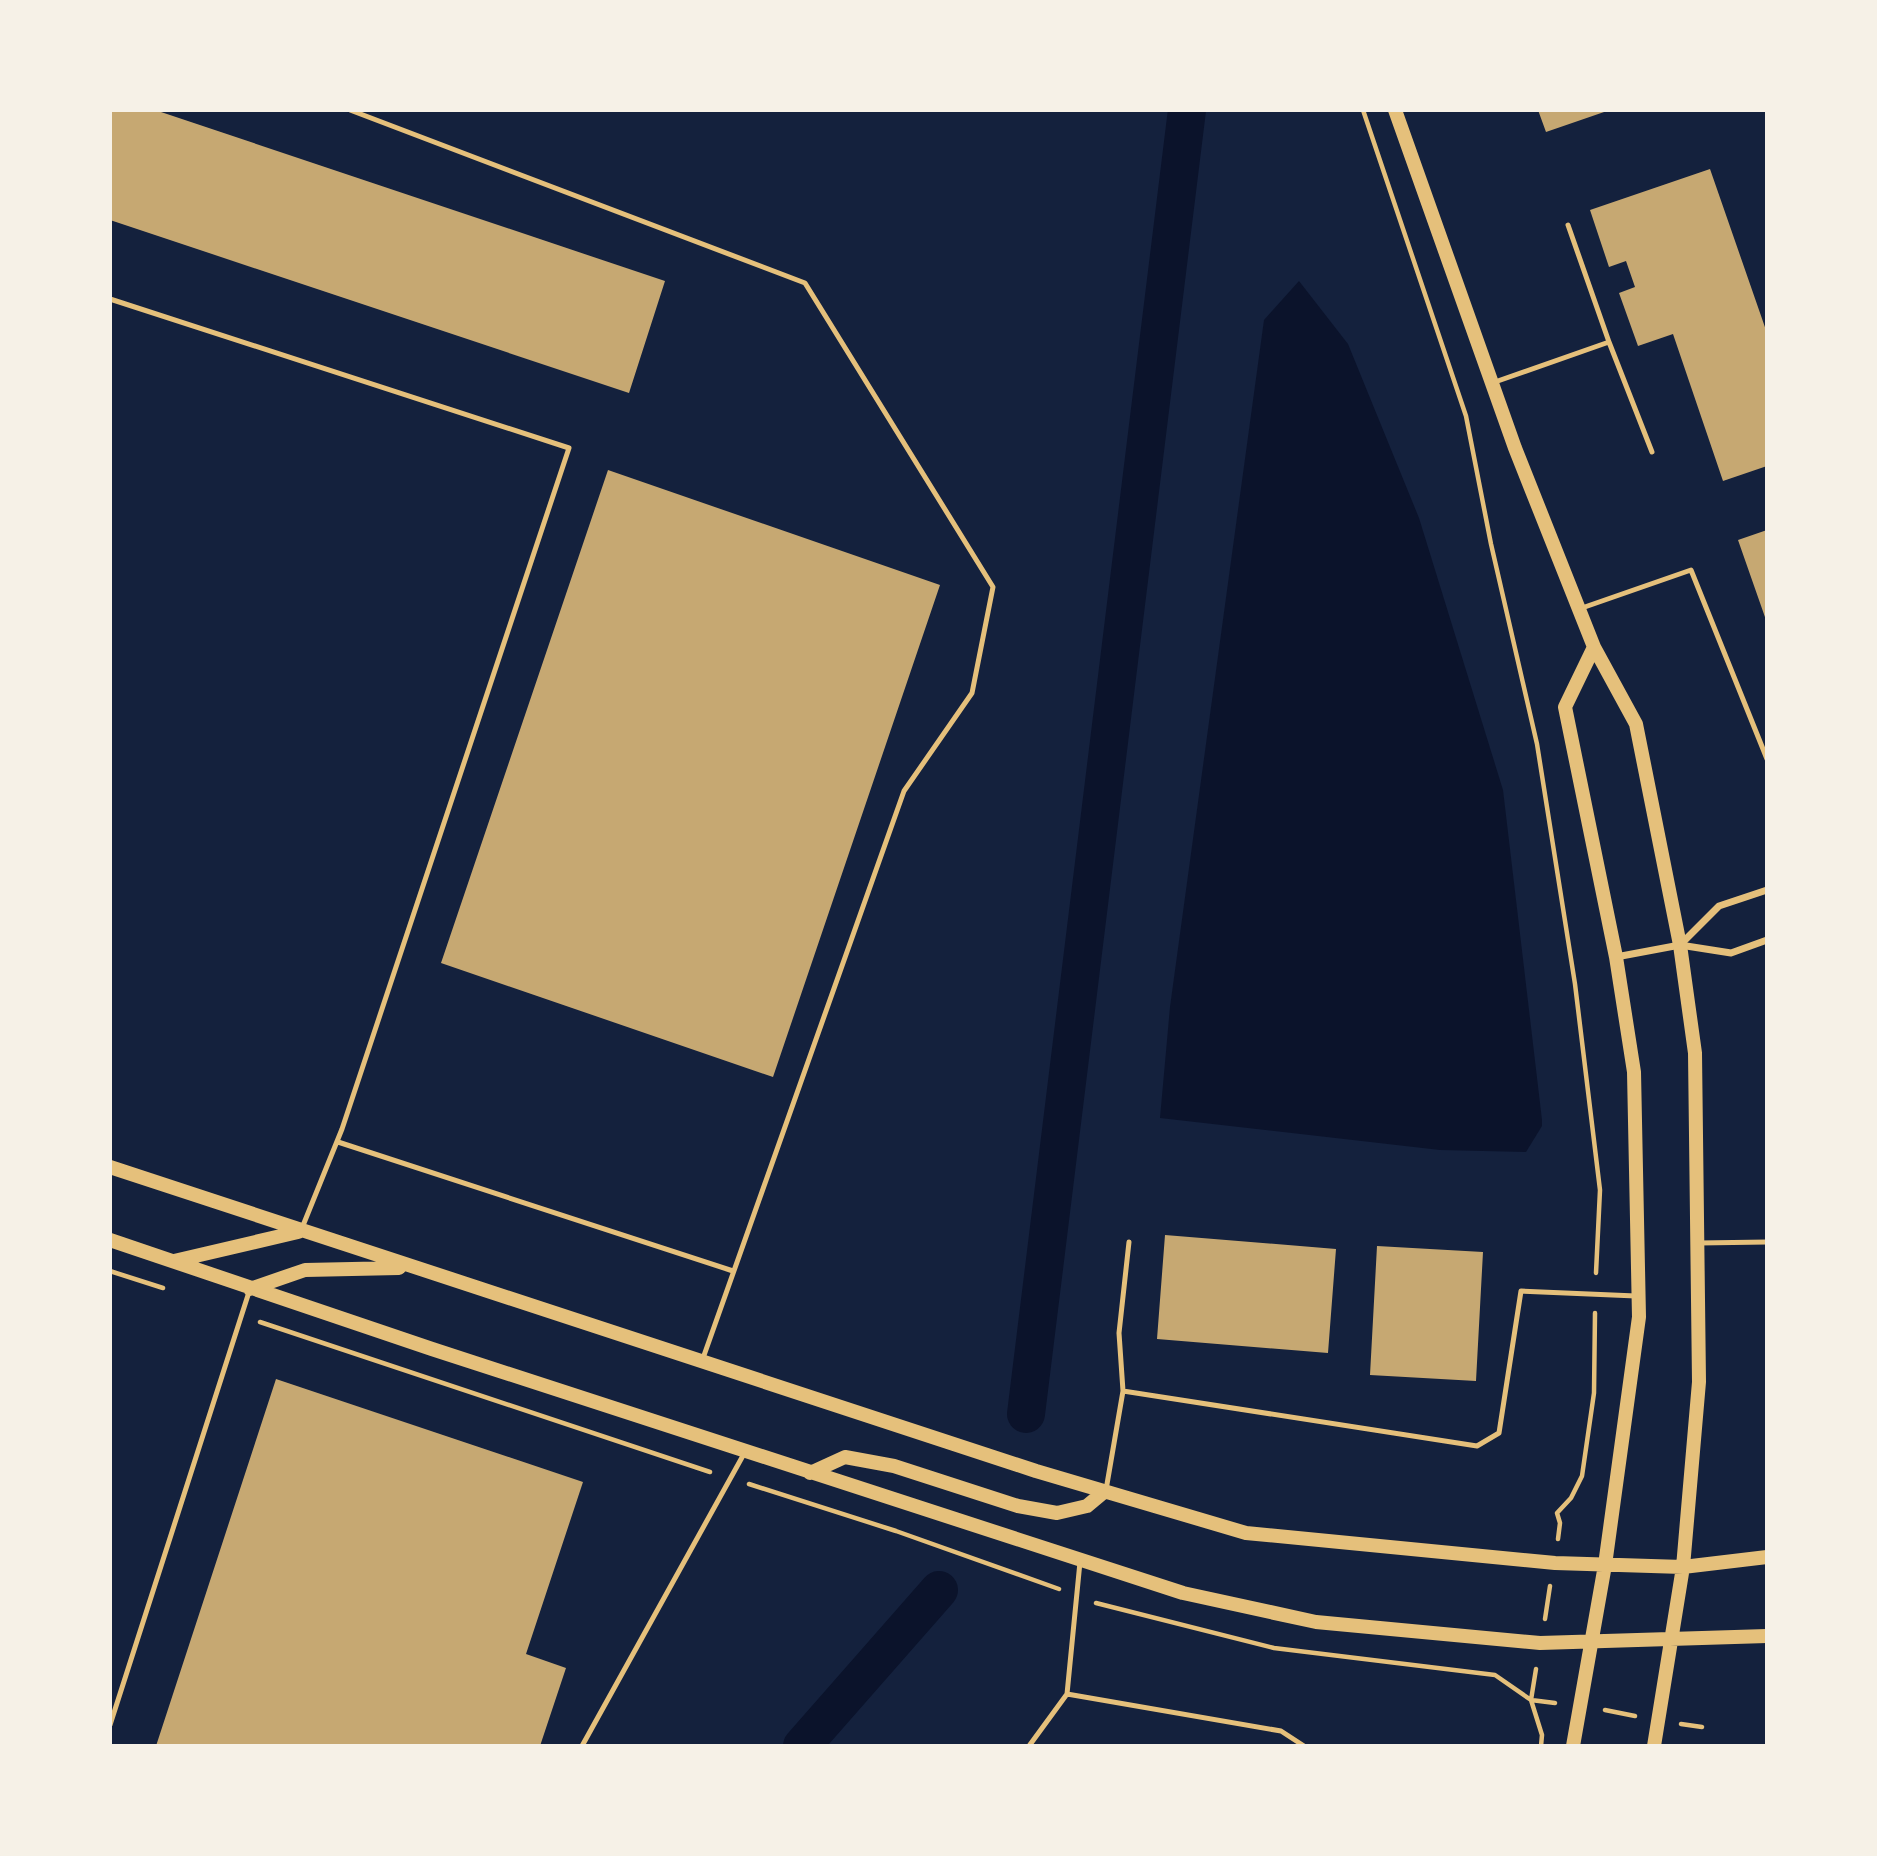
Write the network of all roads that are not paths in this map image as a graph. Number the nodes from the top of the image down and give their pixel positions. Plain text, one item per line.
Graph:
1 (350, 110) edge
2 (1395, 110) edge
3 (1568, 225) dead end
4 (110, 299) edge
5 (1609, 342) junction
6 (1492, 383) junction
7 (1652, 452) dead end
8 (1579, 610) junction
9 (1594, 647) junction
10 (1767, 758) edge
11 (1767, 890) edge
12 (1767, 940) edge
13 (1680, 945) junction
14 (1616, 957) junction
15 (338, 1142) junction
16 (110, 1167) edge
17 (300, 1231) junction
18 (110, 1240) edge
19 (1129, 1242) dead end
20 (1767, 1242) edge
21 (1699, 1243) junction
22 (174, 1261) junction
23 (411, 1267) junction
24 (733, 1271) junction
25 (250, 1289) junction
26 (1639, 1296) junction
27 (702, 1361) junction
28 (1123, 1391) junction
29 (745, 1452) junction
30 (810, 1473) junction
31 (1105, 1492) junction
32 (1767, 1557) edge
33 (1080, 1560) junction
34 (1605, 1565) junction
35 (1683, 1567) junction
36 (1767, 1636) edge
37 (1673, 1640) junction
38 (1592, 1642) junction
39 (1067, 1694) junction
40 (110, 1726) edge
41 (582, 1746) edge
42 (1029, 1746) edge
43 (1304, 1746) edge
44 (1573, 1746) edge
45 (1654, 1746) edge

1 - 24 lane
2 - 6 main road
3 - 5 lane
4 - 15 lane
5 - 6 lane
5 - 7 lane
6 - 8 main road
8 - 9 main road
8 - 10 lane
9 - 13 main road
9 - 14 main road
11 - 13 street
12 - 13 street
13 - 14 street
13 - 21 main road
14 - 26 main road
15 - 17 lane
15 - 24 lane
16 - 17 main road
17 - 22 main road
17 - 23 main road
18 - 22 main road
19 - 28 lane
20 - 21 lane
21 - 35 main road
22 - 25 main road
23 - 25 main road
23 - 27 main road
24 - 27 lane
25 - 29 main road
25 - 40 lane
26 - 28 lane
26 - 34 main road
27 - 31 main road
28 - 31 lane
29 - 30 main road
29 - 41 lane
30 - 31 main road
30 - 33 main road
31 - 34 main road
32 - 35 main road
33 - 38 main road
33 - 39 lane
34 - 35 main road
34 - 38 main road
35 - 37 main road
36 - 37 main road
37 - 38 main road
37 - 45 main road
38 - 44 main road
39 - 42 lane
39 - 43 lane

